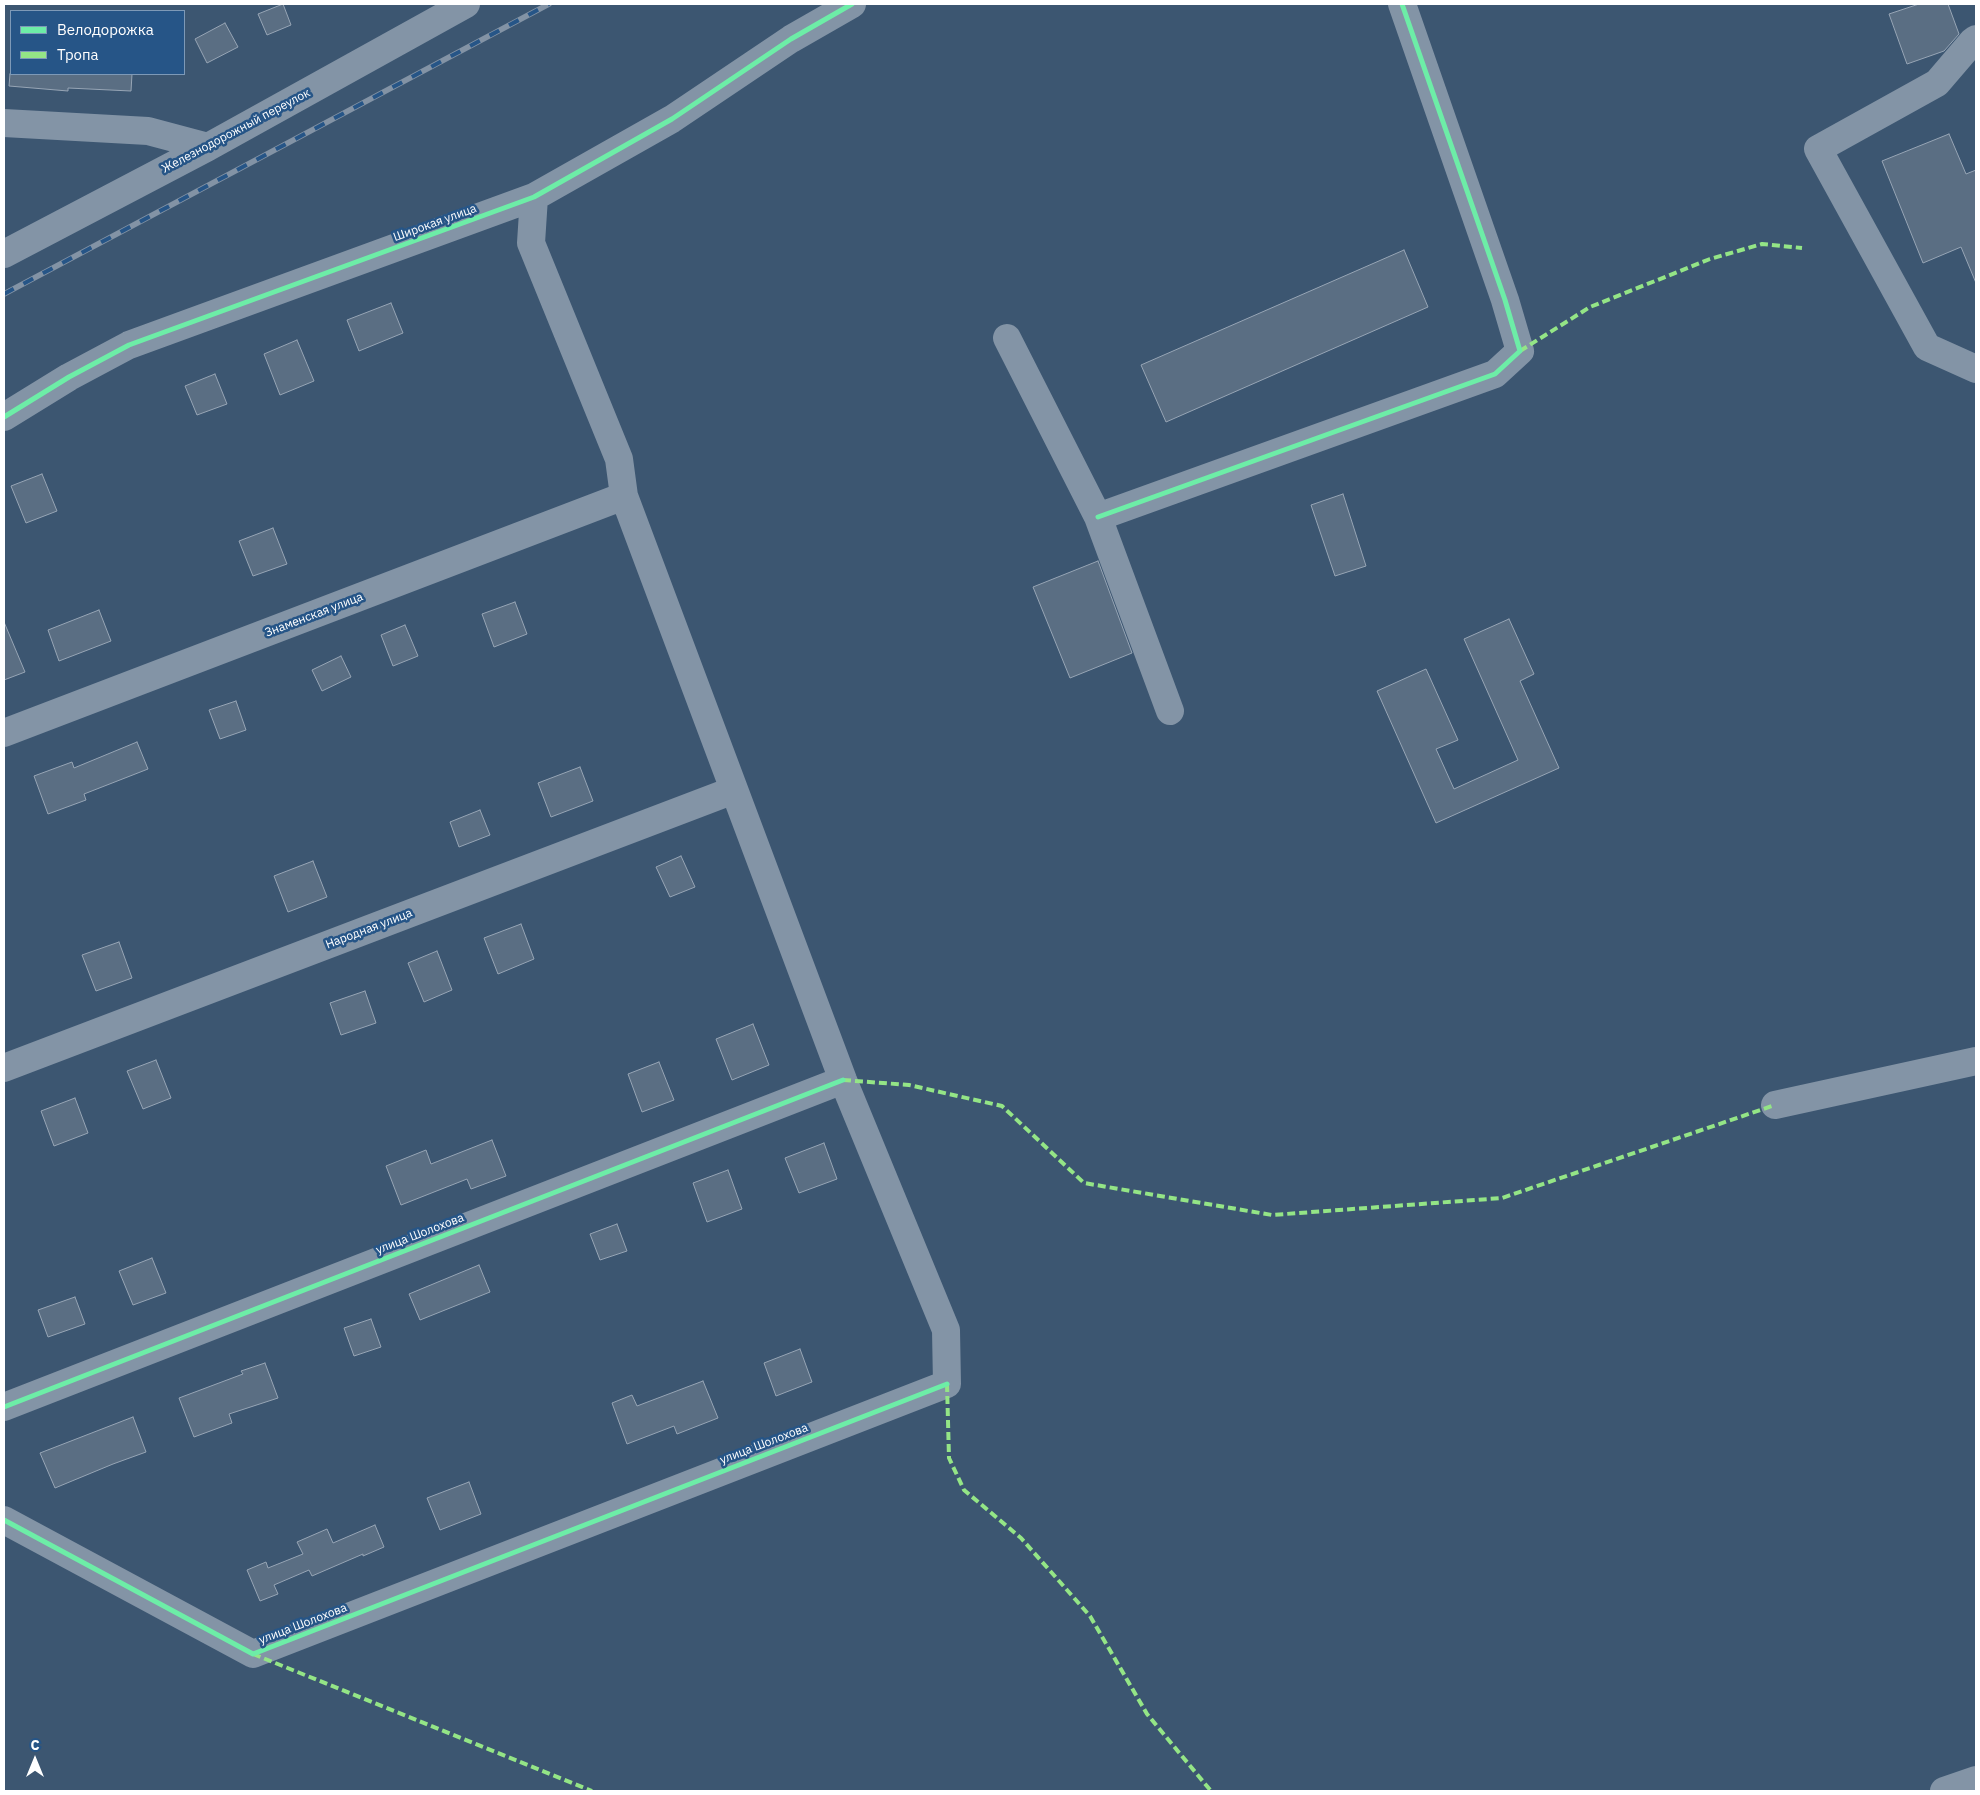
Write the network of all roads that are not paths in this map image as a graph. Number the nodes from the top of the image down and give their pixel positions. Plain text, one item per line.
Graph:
1 (466, 4) edge
2 (852, 4) edge
3 (1402, 4) edge
4 (1976, 39) edge
5 (4, 123) edge
6 (208, 148) junction
7 (534, 197) junction
8 (4, 254) edge
9 (1007, 338) dead end
10 (1976, 369) edge
11 (4, 417) edge
12 (624, 496) junction
13 (1098, 517) junction
14 (1170, 711) dead end
15 (4, 733) edge
16 (734, 790) junction
17 (1976, 1061) edge
18 (4, 1068) edge
19 (843, 1080) junction
20 (1775, 1105) dead end
21 (4, 1407) edge
22 (4, 1520) edge
23 (1976, 1780) edge
24 (1944, 1791) edge

1 - 6 street, Железнодорожный переулок
2 - 7 street, Широкая улица
3 - 13 street
4 - 10 street
5 - 6 street
6 - 8 street, Железнодорожный переулок
7 - 11 street, Широкая улица
7 - 12 street
9 - 13 street
12 - 15 street, Знаменская улица
12 - 16 street
13 - 14 street
16 - 18 street, Народная улица
16 - 19 street
17 - 20 street
19 - 21 street, улица Шолохова
19 - 22 street, улица Шолохова
23 - 24 street

